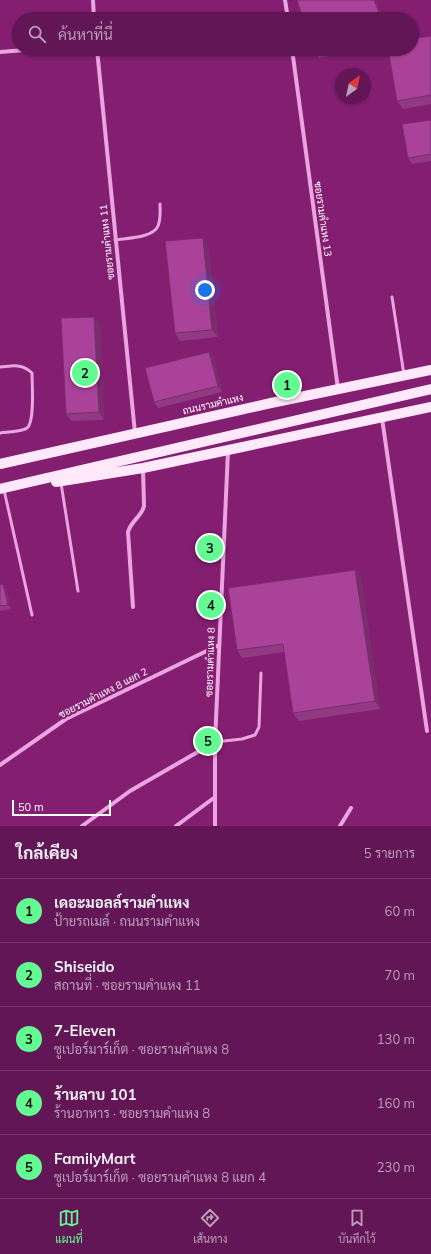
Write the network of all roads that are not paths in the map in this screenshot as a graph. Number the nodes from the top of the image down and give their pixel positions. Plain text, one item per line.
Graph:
1 (92, 0) edge
2 (285, 0) edge
3 (93, 12) edge
4 (287, 12) edge
5 (12, 51) edge
6 (0, 52) edge
7 (98, 56) edge
8 (293, 56) edge
9 (160, 204) dead end
10 (115, 240) junction
11 (392, 297) dead end
12 (0, 367) edge
13 (431, 370) edge
14 (404, 376) junction
15 (431, 389) edge
16 (338, 390) junction
17 (431, 407) edge
18 (382, 417) junction
19 (0, 433) edge
20 (135, 434) junction
21 (228, 450) junction
22 (0, 464) edge
23 (143, 468) junction
24 (60, 482) junction
25 (17, 486) junction
26 (2, 489) edge
27 (78, 591) dead end
28 (133, 607) dead end
29 (32, 615) dead end
30 (219, 645) junction
31 (261, 673) dead end
32 (427, 731) dead end
33 (215, 742) junction
34 (0, 765) edge
35 (215, 797) junction
36 (351, 808) dead end
37 (82, 826) edge
38 (176, 826) edge
39 (216, 826) edge
40 (340, 826) edge

1 - 3 street
2 - 4 street
5 - 6 street
7 - 10 street, ซอยรามคำแหง 11
8 - 16 street, ซอยรามคำแหง 13
9 - 10 lane
10 - 20 street, ซอยรามคำแหง 11
11 - 14 lane
12 - 19 lane
13 - 14 main road, ถนนรามคำแหง
14 - 16 main road, ถนนรามคำแหง
15 - 25 main road
16 - 20 main road, ถนนรามคำแหง
17 - 18 main road
18 - 21 main road
18 - 32 street
20 - 22 main road, ถนนรามคำแหง
21 - 23 main road
21 - 30 street, ซอยรามคำแหง 8
23 - 24 main road
23 - 28 street
24 - 25 main road
24 - 27 lane
25 - 26 main road
26 - 29 lane
30 - 33 street, ซอยรามคำแหง 8
30 - 34 street, ซอยรามคำแหง 8 แยก 2
31 - 33 lane
33 - 35 street, ซอยรามคำแหง 8
33 - 37 street
35 - 38 street
35 - 39 street, ซอยรามคำแหง 8
36 - 40 street

